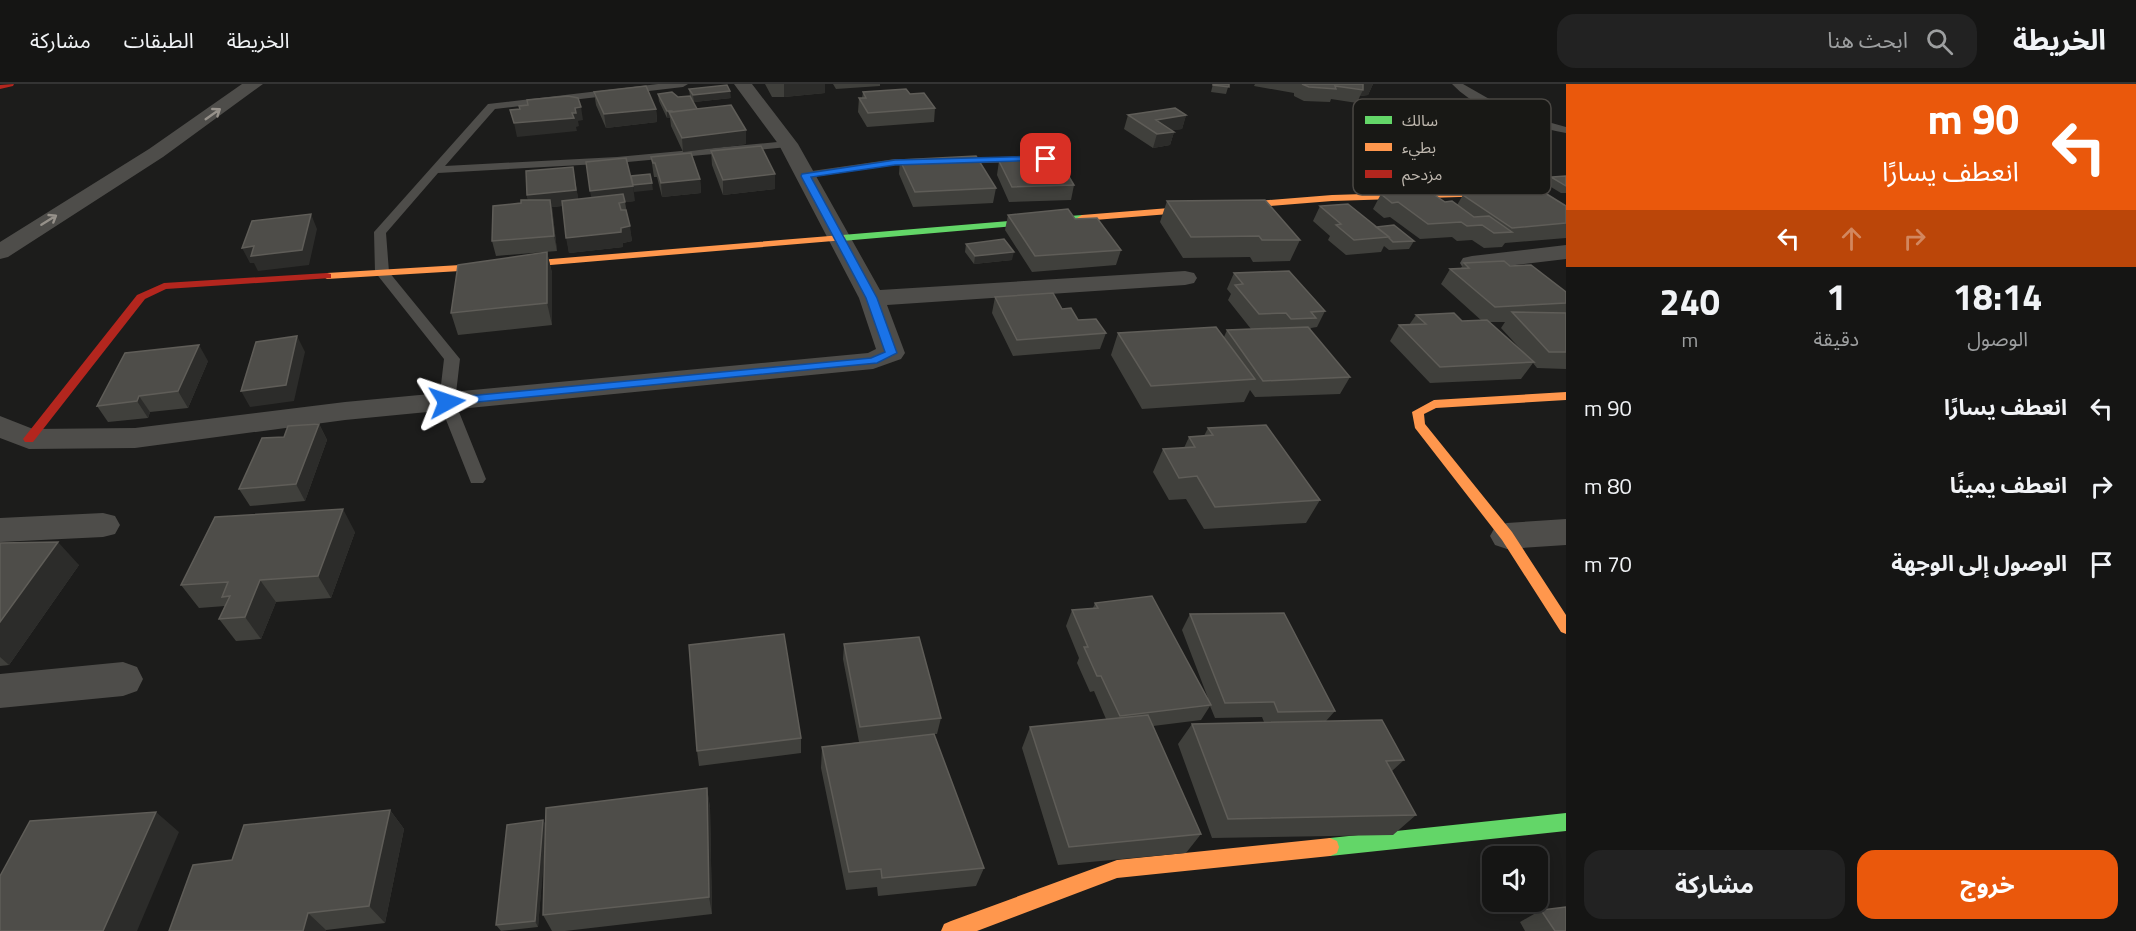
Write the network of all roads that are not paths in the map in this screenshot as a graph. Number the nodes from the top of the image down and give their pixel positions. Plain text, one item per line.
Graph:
1 (10, 84) edge
2 (254, 84) edge
3 (683, 84) edge
4 (743, 84) edge
5 (1457, 84) edge
6 (0, 87) edge
7 (1479, 99) edge
8 (1551, 127) edge
9 (1566, 130) edge
10 (788, 144) junction
11 (1046, 159) edge
12 (435, 170) junction
13 (806, 176) junction
14 (1416, 195) edge
15 (1531, 195) edge
16 (1566, 211) edge
17 (838, 237) junction
18 (0, 252) edge
19 (1566, 252) edge
20 (1472, 263) edge
21 (382, 272) junction
22 (1185, 278) dead end
23 (872, 298) junction
24 (1566, 396) edge
25 (447, 402) junction
26 (0, 426) edge
27 (29, 439) junction
28 (477, 479) dead end
29 (104, 525) dead end
30 (0, 530) edge
31 (1566, 532) edge
32 (1507, 536) junction
33 (1566, 628) edge
34 (123, 679) dead end
35 (0, 691) edge
36 (1566, 822) edge
37 (947, 931) edge

1 - 6 street
18 -> 2 street
3 - 12 lane
4 - 10 street
5 - 7 lane
8 - 9 lane
10 - 12 lane
10 - 13 street
11 - 13 lane
12 - 21 lane
13 - 17 street
14 - 17 street
15 - 16 street
17 - 21 street
17 - 23 street
19 - 20 street
21 - 25 lane
21 - 27 street
22 - 23 street
23 - 25 street
24 - 32 street
25 - 27 street
25 - 28 lane
26 - 27 street
29 - 30 street
31 - 32 street
32 - 33 street
34 - 35 street
36 - 37 street

